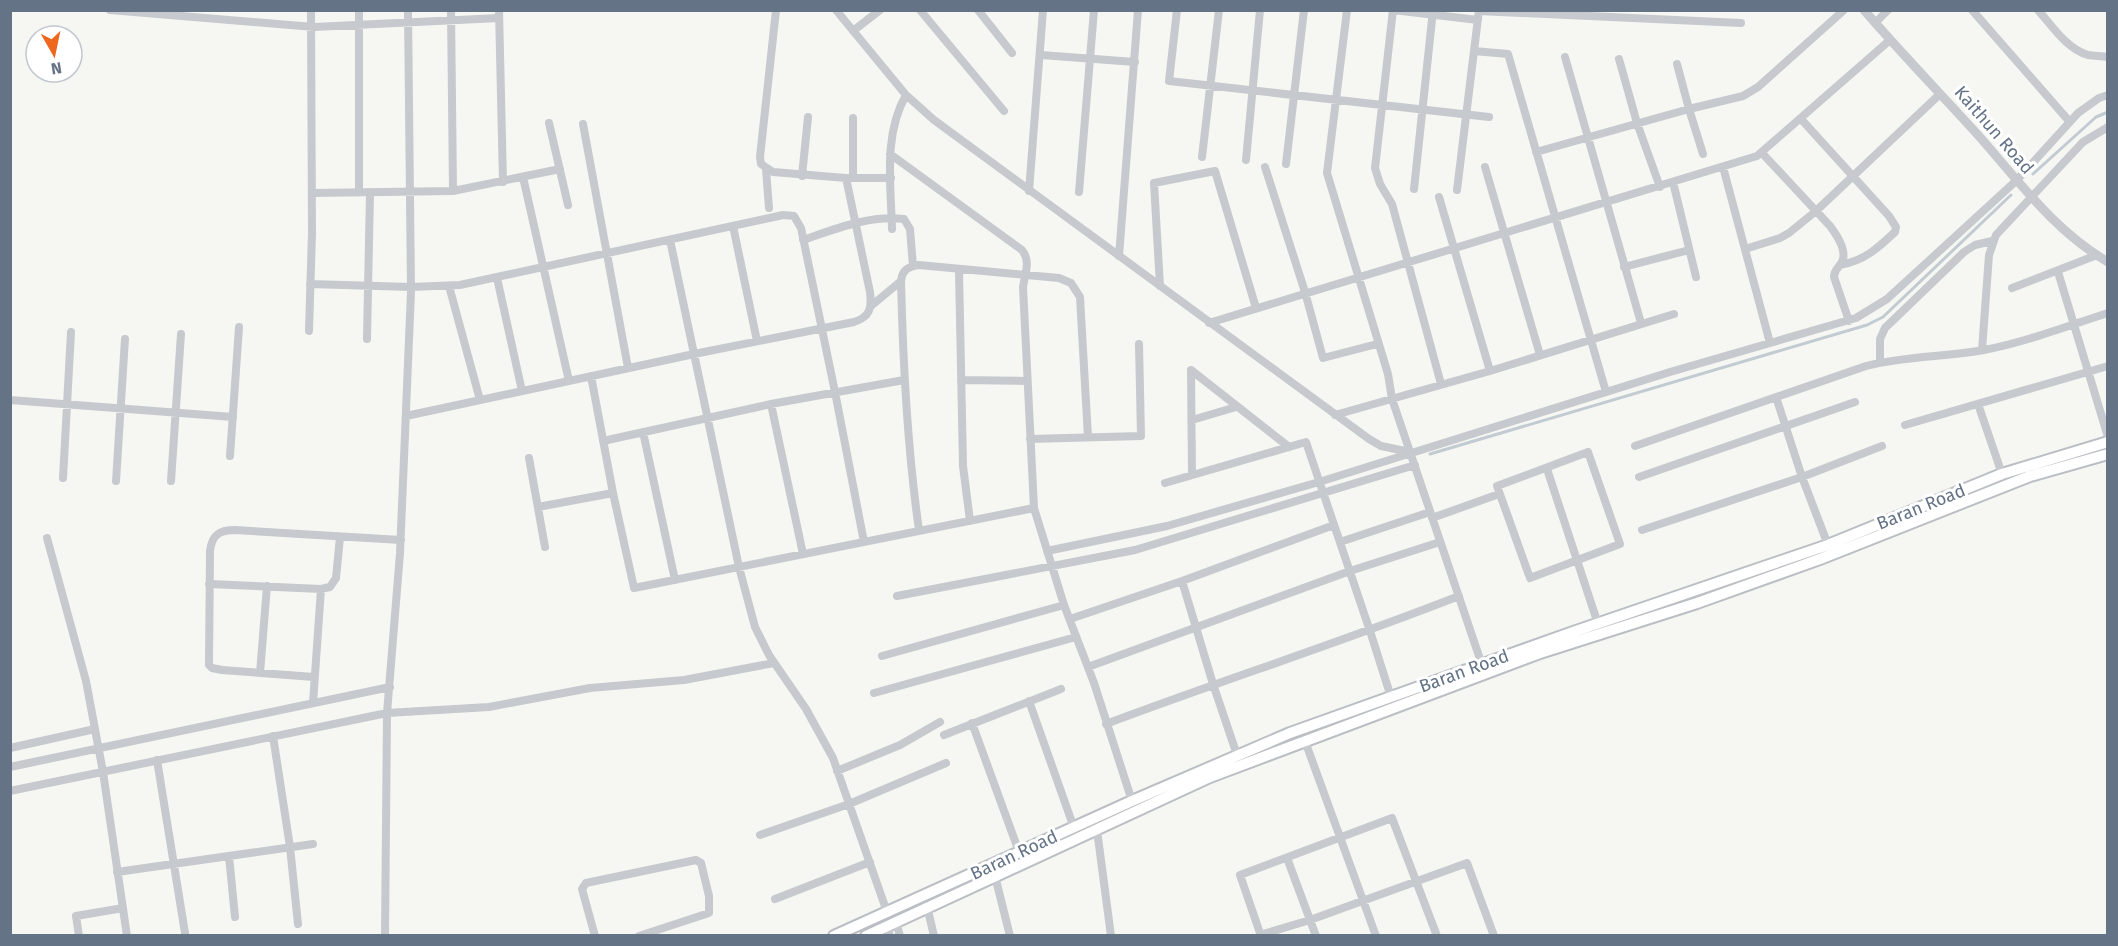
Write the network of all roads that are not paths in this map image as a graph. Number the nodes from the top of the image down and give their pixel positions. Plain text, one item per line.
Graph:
1 (110, 10) edge
2 (311, 10) edge
3 (359, 10) edge
4 (408, 10) edge
5 (450, 10) edge
6 (776, 10) edge
7 (836, 10) edge
8 (880, 10) edge
9 (920, 10) edge
10 (978, 10) edge
11 (1043, 10) edge
12 (1094, 10) edge
13 (1138, 10) edge
14 (1177, 10) edge
15 (1220, 10) edge
16 (1260, 10) edge
17 (1304, 10) edge
18 (1347, 10) edge
19 (1393, 10) edge
20 (1844, 10) edge
21 (1864, 10) edge
22 (1888, 10) edge
23 (1972, 10) edge
24 (2038, 10) edge
25 (1433, 13) edge
26 (499, 14) edge
27 (1479, 14) edge
28 (408, 21) junction
29 (451, 21) junction
30 (1741, 23) dead end
31 (1875, 23) junction
32 (359, 24) junction
33 (311, 27) junction
34 (853, 31) junction
35 (1890, 40) junction
36 (1474, 51) junction
37 (1012, 52) dead end
38 (1041, 54) junction
39 (1565, 57) dead end
40 (2108, 57) edge
41 (1091, 58) junction
42 (1619, 59) dead end
43 (1135, 62) junction
44 (1677, 64) dead end
45 (1211, 86) junction
46 (1251, 90) junction
47 (1940, 94) junction
48 (906, 95) junction
49 (1293, 95) junction
50 (2108, 95) edge
51 (1336, 99) junction
52 (1381, 104) junction
53 (1423, 109) junction
54 (1689, 109) junction
55 (1004, 111) dead end
56 (1466, 114) junction
57 (808, 117) dead end
58 (1489, 117) dead end
59 (852, 118) dead end
60 (1801, 119) junction
61 (2069, 121) junction
62 (549, 123) dead end
63 (1637, 123) junction
64 (583, 124) dead end
65 (2108, 127) edge
66 (1587, 138) junction
67 (1536, 152) junction
68 (1762, 153) junction
69 (890, 154) junction
70 (1703, 154) dead end
71 (1202, 157) dead end
72 (1246, 160) dead end
73 (1286, 164) dead end
74 (1265, 167) dead end
75 (1485, 167) dead end
76 (1723, 167) junction
77 (560, 169) junction
78 (766, 169) junction
79 (1852, 175) junction
80 (802, 176) junction
81 (523, 177) junction
82 (849, 178) junction
83 (891, 178) junction
84 (2017, 180) junction
85 (503, 182) junction
86 (1673, 182) junction
87 (1660, 187) junction
88 (1414, 189) dead end
89 (453, 190) junction
90 (1457, 190) dead end
91 (1029, 191) junction
92 (312, 192) junction
93 (410, 192) junction
94 (1079, 192) dead end
95 (360, 193) junction
96 (370, 193) junction
97 (1439, 197) dead end
98 (2031, 198) junction
99 (1606, 202) junction
100 (568, 206) dead end
101 (769, 208) dead end
102 (1816, 211) junction
103 (1555, 218) junction
104 (892, 219) junction
105 (856, 222) junction
106 (733, 226) junction
107 (892, 230) dead end
108 (1504, 233) junction
109 (670, 240) junction
110 (803, 240) junction
111 (1992, 241) junction
112 (1455, 248) junction
113 (1745, 249) junction
114 (1689, 250) junction
115 (606, 254) junction
116 (2097, 255) junction
117 (1119, 256) junction
118 (1408, 262) junction
119 (2108, 262) edge
120 (1840, 264) junction
121 (913, 266) junction
122 (1624, 267) junction
123 (543, 268) junction
124 (959, 270) junction
125 (2058, 272) junction
126 (1024, 276) junction
127 (1357, 276) junction
128 (1696, 277) dead end
129 (497, 278) junction
130 (901, 281) junction
131 (310, 284) junction
132 (368, 286) junction
133 (449, 286) junction
134 (1160, 286) junction
135 (411, 287) junction
136 (2012, 288) dead end
137 (1305, 292) junction
138 (871, 306) junction
139 (1256, 308) junction
140 (2108, 313) edge
141 (1674, 314) dead end
142 (1849, 321) junction
143 (1209, 323) junction
144 (1641, 323) junction
145 (2072, 324) junction
146 (239, 327) dead end
147 (822, 328) junction
148 (309, 331) dead end
149 (71, 332) dead end
150 (182, 334) dead end
151 (125, 339) dead end
152 (367, 339) dead end
153 (1591, 339) junction
154 (758, 341) junction
155 (1770, 343) junction
156 (1377, 344) junction
157 (1139, 345) dead end
158 (1982, 350) junction
159 (694, 354) junction
160 (1540, 355) junction
161 (1880, 362) junction
162 (2108, 366) edge
163 (628, 368) junction
164 (1490, 371) junction
165 (2087, 373) junction
166 (591, 376) junction
167 (904, 380) junction
168 (961, 380) junction
169 (570, 381) junction
170 (1027, 381) junction
171 (1441, 384) junction
172 (522, 391) junction
173 (835, 392) junction
174 (1606, 392) junction
175 (1776, 397) junction
176 (1392, 399) junction
177 (10, 400) edge
178 (480, 400) junction
179 (1855, 402) dead end
180 (67, 404) junction
181 (771, 404) junction
182 (1978, 404) junction
183 (1236, 407) junction
184 (121, 408) junction
185 (175, 412) junction
186 (1335, 415) junction
187 (406, 416) junction
188 (233, 417) junction
189 (709, 419) junction
190 (1192, 420) junction
191 (1905, 425) dead end
192 (1785, 426) junction
193 (643, 432) junction
194 (1088, 437) junction
195 (2108, 437) edge
196 (1030, 439) junction
197 (603, 441) junction
198 (2108, 442) edge
199 (1635, 446) dead end
200 (1882, 446) dead end
201 (1289, 447) junction
202 (1410, 452) junction
203 (2108, 454) edge
204 (230, 456) dead end
205 (529, 458) dead end
206 (1415, 465) junction
207 (1547, 469) junction
208 (2002, 474) junction
209 (1192, 475) junction
210 (1639, 477) dead end
211 (1802, 477) junction
212 (63, 478) dead end
213 (116, 481) dead end
214 (171, 481) dead end
215 (1319, 482) junction
216 (1165, 483) dead end
217 (613, 493) junction
218 (1323, 494) junction
219 (1499, 494) junction
220 (538, 507) junction
221 (1034, 508) junction
222 (1431, 515) junction
223 (1918, 515) junction
224 (970, 521) junction
225 (1334, 525) junction
226 (919, 530) junction
227 (1642, 530) dead end
228 (340, 537) junction
229 (47, 538) dead end
230 (400, 540) junction
231 (864, 542) junction
232 (1340, 542) junction
233 (1440, 542) junction
234 (1828, 545) junction
235 (545, 547) dead end
236 (1047, 551) junction
237 (803, 554) junction
238 (1577, 561) junction
239 (739, 567) junction
240 (1052, 567) junction
241 (1350, 571) junction
242 (675, 580) junction
243 (1182, 581) junction
244 (209, 584) junction
245 (267, 586) junction
246 (321, 589) junction
247 (897, 596) dead end
248 (1459, 596) junction
249 (1064, 605) junction
250 (1070, 619) junction
251 (1598, 624) junction
252 (1195, 626) junction
253 (1370, 631) junction
254 (1076, 637) junction
255 (882, 656) dead end
256 (774, 663) junction
257 (1088, 667) junction
258 (1484, 669) junction
259 (260, 673) junction
260 (314, 677) junction
261 (1213, 684) junction
262 (390, 687) junction
263 (1061, 689) dead end
264 (874, 693) dead end
265 (1390, 698) junction
266 (1029, 701) junction
267 (313, 703) junction
268 (387, 713) junction
269 (940, 722) dead end
270 (972, 723) junction
271 (1106, 724) junction
272 (94, 729) junction
273 (945, 735) dead end
274 (273, 736) junction
275 (1305, 741) junction
276 (10, 748) edge
277 (98, 749) junction
278 (1237, 755) junction
279 (157, 760) junction
280 (946, 763) dead end
281 (10, 768) edge
282 (837, 771) junction
283 (103, 772) junction
284 (10, 792) edge
285 (1132, 801) junction
286 (849, 804) junction
287 (1074, 828) junction
288 (1097, 830) junction
289 (760, 835) dead end
290 (1340, 839) junction
291 (313, 844) dead end
292 (290, 847) junction
293 (1019, 852) junction
294 (230, 856) junction
295 (1287, 858) junction
296 (870, 862) junction
297 (173, 864) junction
298 (117, 872) junction
299 (995, 876) junction
300 (1416, 882) junction
301 (775, 899) dead end
302 (1362, 901) junction
303 (927, 906) junction
304 (123, 908) junction
305 (887, 912) junction
306 (235, 917) dead end
307 (1310, 920) junction
308 (298, 924) dead end
309 (891, 928) edge
310 (185, 933) dead end
311 (655, 934) edge
312 (1261, 935) edge
313 (79, 936) edge
314 (127, 936) edge
315 (386, 936) edge
316 (595, 936) edge
317 (639, 936) edge
318 (834, 936) edge
319 (866, 936) edge
320 (900, 936) edge
321 (934, 936) edge
322 (1010, 936) edge
323 (1111, 936) edge
324 (1316, 936) edge
325 (1376, 936) edge
326 (1437, 936) edge
327 (1494, 936) edge

1 - 33 street
2 - 33 street
3 - 32 street
4 - 28 street
5 - 29 street
6 - 78 street
7 - 34 street
8 - 34 street
9 - 55 street
10 - 37 street
11 - 38 street
12 - 41 street
13 - 43 street
14 - 45 street
15 - 45 street
16 - 46 street
17 - 49 street
18 - 51 street
19 - 25 street
19 - 52 street
20 - 54 street
21 - 31 street, Kaithun Road
22 - 31 street
23 - 61 street
24 - 40 street
25 - 27 street
25 - 53 street
26 - 29 street
26 - 85 street
27 - 30 street
27 - 36 street
28 - 29 street
28 - 32 street
28 - 93 street
29 - 89 street
31 - 35 street, Kaithun Road
32 - 33 street
32 - 95 street
33 - 92 street
34 - 48 street
35 - 47 street, Kaithun Road
35 - 60 street
36 - 56 street
36 - 67 street
38 - 41 street
38 - 91 street
39 - 66 street
41 - 43 street
41 - 94 street
42 - 63 street
43 - 117 street
44 - 54 street
45 - 46 street
45 - 71 street
46 - 49 street
46 - 72 street
47 - 79 street
47 - 84 street, Kaithun Road
48 - 69 street
48 - 91 street
49 - 51 street
49 - 73 street
50 - 61 street
51 - 52 street
51 - 127 street
52 - 53 street
52 - 118 street
53 - 56 street
53 - 88 street
54 - 63 street
54 - 70 street
56 - 58 street
56 - 90 street
57 - 80 street
59 - 82 street
60 - 68 street
60 - 79 street
61 - 84 street
62 - 77 street
63 - 66 street
63 - 87 street
64 - 115 street
65 - 98 street
66 - 67 street
66 - 99 street
67 - 103 street
68 - 76 street
68 - 102 street
69 - 83 street
69 - 126 street
74 - 137 street
75 - 108 street
76 - 86 street
76 - 113 street
77 - 81 street
77 - 100 street
78 - 80 street
78 - 101 street
79 - 102 street
79 - 120 street
80 - 82 street
81 - 85 street
81 - 123 street
82 - 83 street
82 - 105 street
83 - 104 street
84 - 98 street, Kaithun Road
84 - 142 street
85 - 89 street
86 - 87 street
86 - 114 street
87 - 99 street
89 - 93 street
91 - 117 street
92 - 95 street
92 - 131 street
93 - 96 street
93 - 135 street
95 - 96 street
96 - 132 street
97 - 112 street
98 - 111 street
98 - 116 street, Kaithun Road
99 - 103 street
99 - 122 street
102 - 113 street
102 - 120 street
103 - 108 street
103 - 153 street
104 - 105 street
104 - 107 street
104 - 121 street
105 - 110 street
105 - 138 street
106 - 109 street
106 - 110 street
106 - 154 street
108 - 112 street
108 - 160 street
109 - 115 street
109 - 159 street
110 - 147 street
111 - 158 street
111 - 161 street
112 - 118 street
112 - 164 street
113 - 155 street
114 - 122 street
114 - 128 street
115 - 123 street
115 - 163 street
116 - 119 street, Kaithun Road
116 - 125 street
117 - 134 street
118 - 127 street
118 - 171 street
120 - 142 street
121 - 124 street
121 - 130 street
122 - 144 street
123 - 129 street
123 - 169 street
124 - 126 street
124 - 168 street
125 - 136 street
125 - 145 street
126 - 170 street
126 - 194 street
127 - 137 street
127 - 156 street
129 - 133 street
129 - 172 street
130 - 138 street
130 - 167 street
131 - 132 street
131 - 148 street
132 - 135 street
132 - 152 street
133 - 135 street
133 - 178 street
134 - 139 street
134 - 143 street
135 - 187 street
137 - 139 street
137 - 156 street
138 - 147 street
139 - 143 street
140 - 145 street
141 - 144 street
142 - 155 street
143 - 186 street
144 - 153 street
145 - 158 street
145 - 165 street
146 - 188 street
147 - 154 street
147 - 173 street
149 - 180 street
150 - 185 street
151 - 184 street
153 - 160 street
153 - 174 street
154 - 159 street
155 - 174 street
156 - 176 street
157 - 194 street
158 - 161 street
159 - 163 street
159 - 189 street
160 - 164 street
161 - 175 street
162 - 165 street
163 - 166 street
164 - 171 street
165 - 182 street
165 - 195 street
166 - 169 street
166 - 197 street
167 - 173 street
167 - 226 street
168 - 170 street
168 - 224 street
169 - 172 street
170 - 196 street
171 - 176 street
172 - 178 street
173 - 181 street
173 - 231 street
174 - 202 street
175 - 192 street
175 - 199 street
176 - 186 street
176 - 202 street
177 - 180 street
178 - 187 street
179 - 192 street
180 - 184 street
180 - 212 street
181 - 189 street
181 - 237 street
182 - 191 street
182 - 208 street
183 - 190 street
183 - 190 street
183 - 201 street
184 - 185 street
184 - 213 street
185 - 188 street
185 - 214 street
186 - 202 street
187 - 230 street
188 - 204 street
189 - 193 street
189 - 239 street
190 - 209 street
192 - 210 street
192 - 211 street
193 - 197 street
193 - 242 street
194 - 196 street
196 - 221 street
197 - 217 street
198 - 208 main road, Baran Road
200 - 211 street
201 - 209 street
201 - 215 street
202 - 206 street
202 - 215 street
203 - 223 main road, Baran Road
205 - 220 street
206 - 218 street
206 - 222 street
207 - 219 street
207 - 238 street
207 - 238 street
208 - 223 main road, Baran Road
209 - 216 street
211 - 227 street
211 - 234 street
215 - 218 street
215 - 236 street
217 - 220 street
217 - 242 street
218 - 225 street
218 - 240 street
219 - 222 street
219 - 238 street
220 - 235 street
221 - 224 street
221 - 236 street
222 - 232 street
222 - 233 street
223 - 234 main road, Baran Road
223 - 258 main road, Baran Road
224 - 226 street
225 - 232 street
225 - 243 street
226 - 231 street
228 - 230 street
228 - 244 street
228 - 246 street
229 - 272 street
230 - 262 street
231 - 237 street
232 - 241 street
233 - 241 street
233 - 248 street
234 - 251 main road, Baran Road
236 - 240 street
237 - 239 street
238 - 251 street
239 - 242 street
239 - 256 street
240 - 247 street
240 - 249 street
241 - 252 street
241 - 253 street
243 - 250 street
243 - 252 street
244 - 245 street
244 - 259 street
245 - 246 street
245 - 259 street
246 - 260 street
248 - 253 street
248 - 258 street
249 - 250 street
249 - 255 street
250 - 254 street
251 - 258 main road, Baran Road
252 - 257 street
252 - 261 street
253 - 261 street
253 - 265 street
254 - 257 street
254 - 264 street
256 - 268 street
256 - 282 street
257 - 271 street
258 - 265 main road, Baran Road
258 - 275 main road, Baran Road
259 - 260 street
260 - 267 street
261 - 271 street
261 - 278 street
262 - 267 street
262 - 268 street
263 - 266 street
265 - 278 main road, Baran Road
266 - 270 street
266 - 287 street
267 - 277 street
268 - 274 street
268 - 315 street
269 - 282 street
270 - 273 street
270 - 293 street
271 - 285 street
272 - 276 street
272 - 277 street
274 - 279 street
274 - 292 street
275 - 288 main road, Baran Road
275 - 290 street
277 - 281 street
277 - 283 street
278 - 285 main road, Baran Road
279 - 283 street
279 - 297 street
280 - 286 street
282 - 286 street
283 - 284 street
283 - 298 street
285 - 287 main road, Baran Road
286 - 289 street
286 - 296 street
287 - 293 main road, Baran Road
288 - 299 main road, Baran Road
288 - 323 street
290 - 295 street
290 - 300 street
290 - 302 street
291 - 292 street
292 - 294 street
292 - 308 street
293 - 305 main road, Baran Road
294 - 297 street
294 - 306 street
295 - 307 street
295 - 312 street
296 - 301 street
296 - 305 street
297 - 298 street
297 - 310 street
298 - 304 street
299 - 303 main road, Baran Road
299 - 322 street
300 - 302 street
300 - 326 street
300 - 327 street
302 - 307 street
302 - 325 street
303 - 309 main road, Baran Road
303 - 321 street
304 - 313 street
304 - 314 street
305 - 318 main road, Baran Road
307 - 312 street
307 - 324 street
309 - 319 main road, Baran Road
309 - 320 street
311 - 316 street
311 - 317 street

